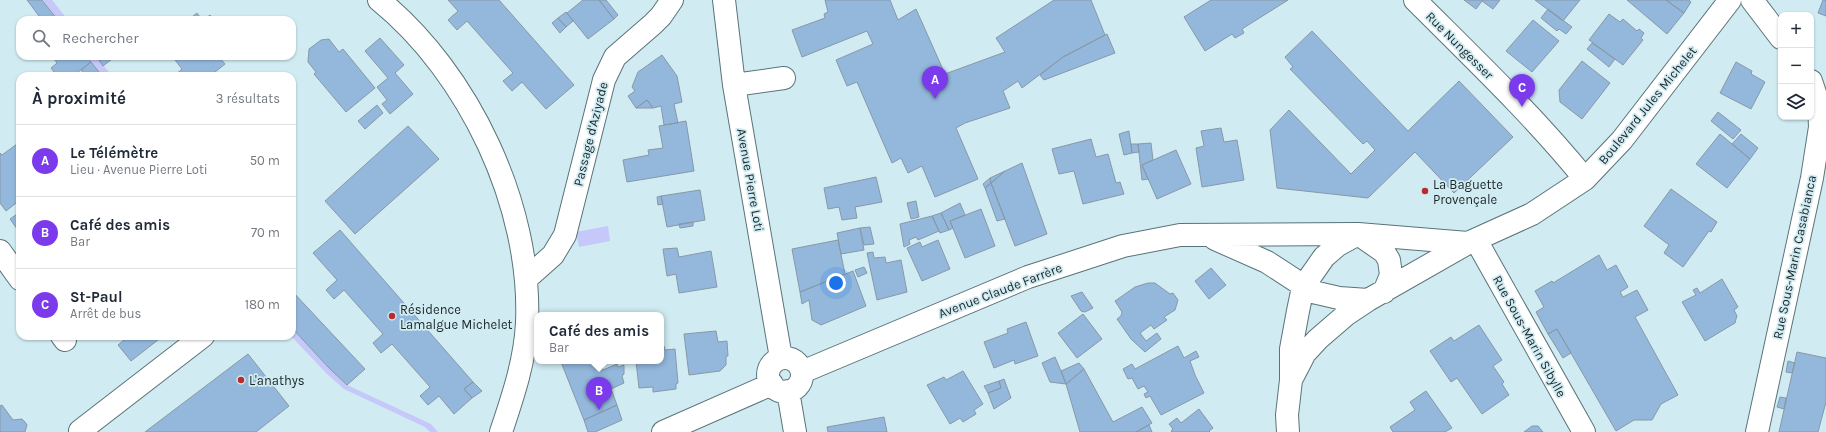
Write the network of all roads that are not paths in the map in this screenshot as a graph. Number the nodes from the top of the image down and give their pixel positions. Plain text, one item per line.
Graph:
1 (379, 0) edge
2 (672, 0) edge
3 (724, 0) edge
4 (1415, 0) edge
5 (1730, 0) edge
6 (1752, 0) edge
7 (1778, 34) edge
8 (784, 78) dead end
9 (1812, 84) edge
10 (734, 85) junction
11 (1585, 179) junction
12 (1358, 234) junction
13 (1206, 235) junction
14 (1472, 241) junction
15 (0, 251) edge
16 (16, 273) edge
17 (526, 279) junction
18 (1303, 287) junction
19 (1376, 296) junction
20 (198, 340) edge
21 (781, 358) junction
22 (802, 372) junction
23 (1291, 380) junction
24 (780, 388) junction
25 (81, 432) edge
26 (501, 432) edge
27 (663, 432) edge
28 (794, 432) edge
29 (1288, 432) edge
30 (1584, 432) edge
31 (1757, 432) edge

1 - 17 street
2 - 17 street, Passage d'Aziyade
3 - 10 street, Avenue Pierre Loti
4 - 11 street, Rue Nungesser
5 - 11 street, Boulevard Jules Michelet
6 - 7 street
8 - 10 street
9 - 31 street, Rue Sous-Marin Casabianca
10 - 21 street, Avenue Pierre Loti
11 - 14 street, Boulevard Jules Michelet
12 - 13 street, Avenue Claude Farrère
12 - 14 street, Boulevard Jules Michelet
12 - 18 street, Boulevard Jules Michelet
12 - 19 street
13 - 18 street, Avenue Claude Farrère
13 - 22 street, Avenue Claude Farrère
14 - 19 street, Boulevard Jules Michelet
14 - 30 street, Rue Sous-Marin Sibylle
15 - 16 street
17 - 26 street
18 - 19 street, Avenue Claude Farrère
18 - 23 street, Boulevard Jules Michelet
19 - 23 street, Boulevard Jules Michelet
20 - 25 street
21 - 22 street
21 - 24 street
22 - 24 street
23 - 29 street, Boulevard Jules Michelet
24 - 27 street
24 - 28 street

